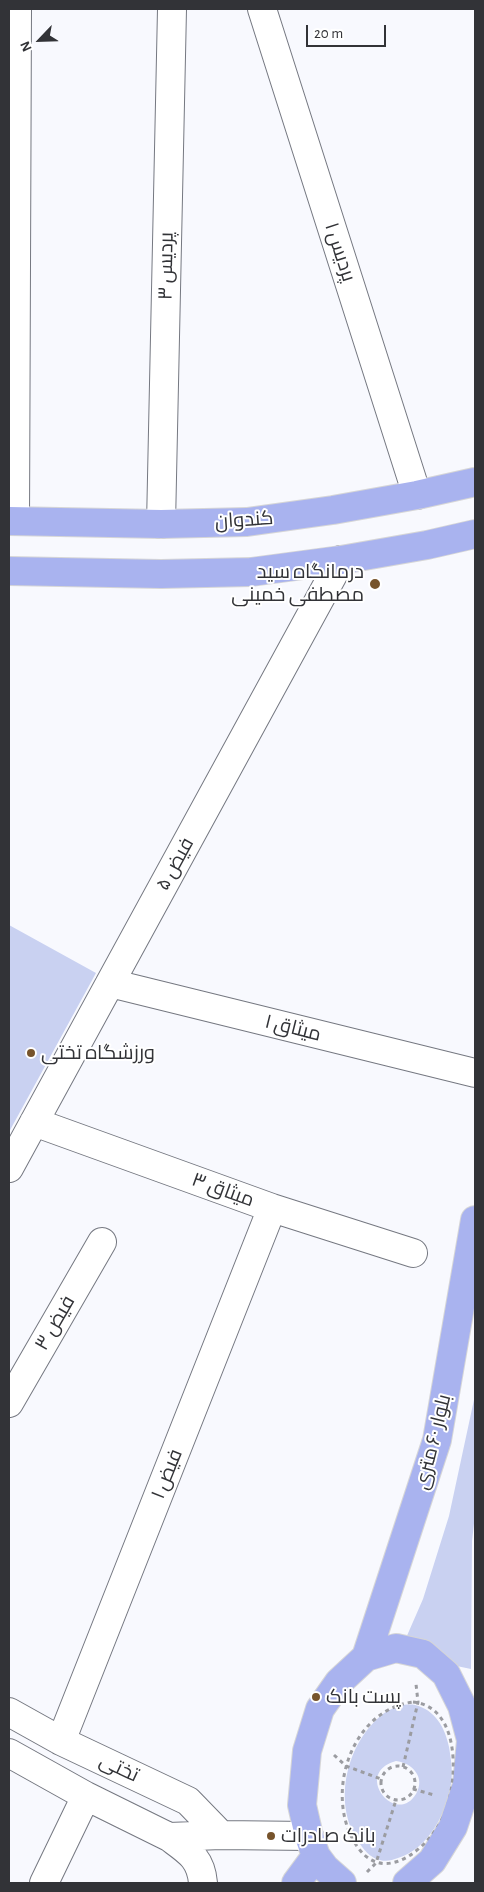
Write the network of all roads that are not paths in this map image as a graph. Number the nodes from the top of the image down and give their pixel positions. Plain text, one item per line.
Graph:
1 (17, 9) edge
2 (172, 9) edge
3 (262, 9) edge
4 (475, 482) edge
5 (417, 495) junction
6 (12, 521) edge
7 (161, 524) junction
8 (475, 534) edge
9 (342, 560) junction
10 (9, 571) edge
11 (110, 983) junction
12 (475, 1072) edge
13 (34, 1122) junction
14 (9, 1168) edge
15 (272, 1208) junction
16 (475, 1220) edge
17 (102, 1242) dead end
18 (413, 1254) dead end
19 (9, 1404) edge
20 (366, 1658) junction
21 (9, 1712) edge
22 (61, 1741) junction
23 (472, 1752) edge
24 (9, 1753) edge
25 (86, 1796) junction
26 (475, 1814) edge
27 (221, 1835) junction
28 (169, 1837) junction
29 (313, 1846) junction
30 (352, 1880) edge
31 (44, 1883) edge
32 (204, 1883) edge
33 (296, 1883) edge
34 (407, 1883) edge

1 - 6 street
2 - 7 street, پردیس ۳
3 - 5 street, پردیس ۱
4 - 5 main road, کندوان
5 - 7 main road, کندوان
6 - 7 main road, کندوان
8 - 9 main road
9 - 10 main road
9 - 11 street, فیض ۵
11 - 12 street, میثاق ۱
11 - 13 street, فیض ۵
13 - 14 street, فیض ۵
13 - 15 street, میثاق ۳
15 - 18 street, میثاق ۳
15 - 22 street, فیض ۱
16 - 20 main road, بلوار ۶۰ متری
17 - 19 street, فیض ۳
20 - 23 main road
20 - 29 main road
21 - 22 street, تختی
22 - 27 street, تختی
23 - 26 main road
23 - 34 main road
24 - 25 street, تختی
25 - 28 street, تختی
25 - 31 street
27 - 28 street, تختی
27 - 29 street, تختی
28 - 32 street
29 - 30 main road
29 - 33 main road

